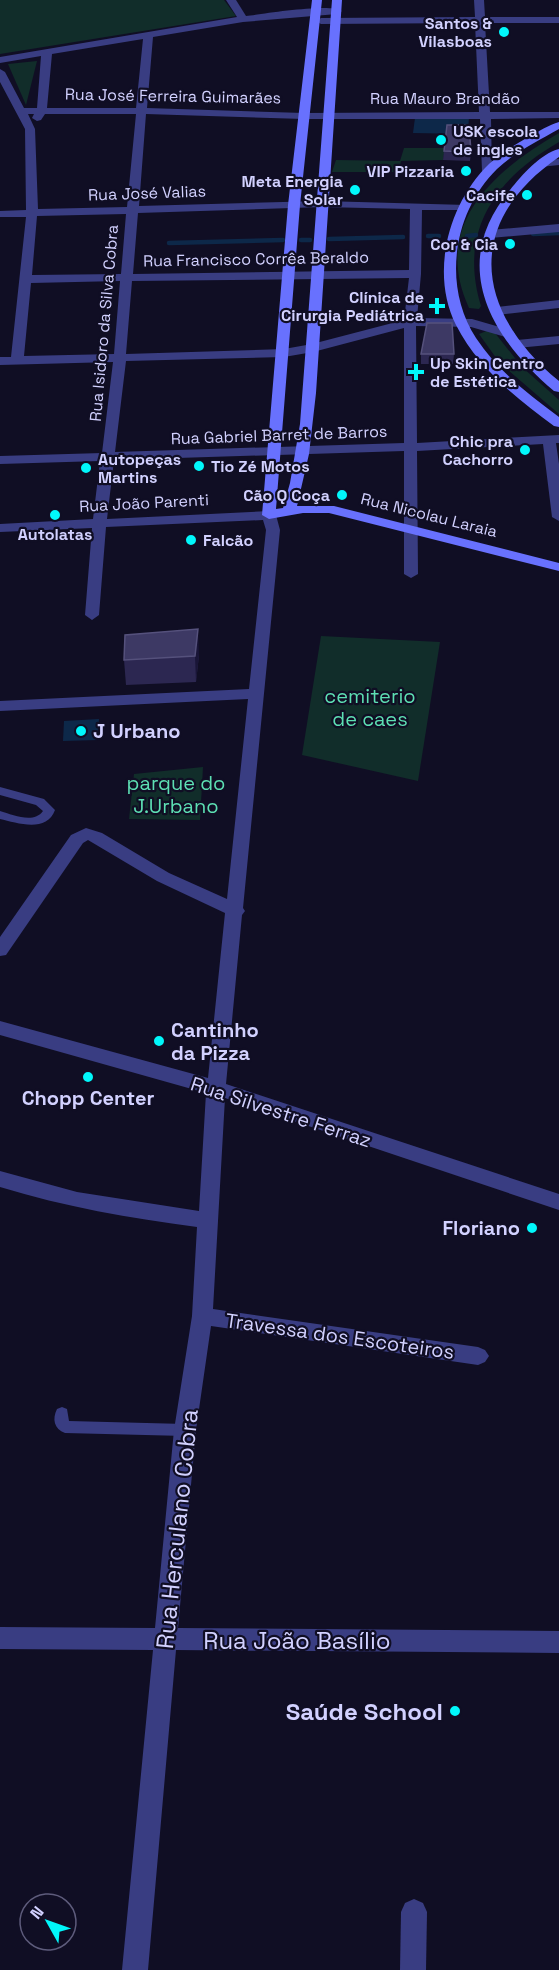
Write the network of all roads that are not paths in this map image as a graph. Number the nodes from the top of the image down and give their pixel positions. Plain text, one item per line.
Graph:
1 (231, 0) edge
2 (479, 0) edge
3 (316, 10) edge
4 (336, 11) edge
5 (243, 19) junction
6 (559, 20) edge
7 (479, 21) junction
8 (148, 35) junction
9 (47, 52) junction
10 (0, 60) edge
11 (0, 72) edge
12 (42, 109) junction
13 (20, 111) junction
14 (142, 111) junction
15 (484, 114) junction
16 (559, 115) edge
17 (304, 116) junction
18 (331, 116) junction
19 (559, 125) edge
20 (30, 129) junction
21 (315, 137) junction
22 (559, 152) edge
23 (559, 162) edge
24 (540, 164) junction
25 (488, 171) junction
26 (322, 204) junction
27 (294, 205) junction
28 (416, 206) junction
29 (463, 207) junction
30 (133, 210) junction
31 (32, 213) junction
32 (0, 214) edge
33 (559, 228) edge
34 (490, 234) junction
35 (317, 274) junction
36 (415, 274) junction
37 (290, 275) junction
38 (127, 278) junction
39 (25, 279) junction
40 (559, 304) edge
41 (497, 311) junction
42 (410, 322) junction
43 (461, 322) junction
44 (513, 339) junction
45 (559, 340) edge
46 (312, 348) junction
47 (284, 353) junction
48 (120, 358) junction
49 (0, 361) edge
50 (17, 361) junction
51 (559, 388) edge
52 (559, 423) edge
53 (554, 440) edge
54 (412, 447) junction
55 (302, 451) junction
56 (276, 452) junction
57 (109, 457) junction
58 (0, 460) edge
59 (289, 511) junction
60 (559, 517) edge
61 (271, 522) junction
62 (99, 524) junction
63 (0, 528) edge
64 (412, 530) junction
65 (559, 567) edge
66 (411, 574) dead end
67 (92, 615) dead end
68 (257, 694) junction
69 (0, 706) edge
70 (0, 791) edge
71 (0, 815) edge
72 (236, 910) junction
73 (0, 950) edge
74 (0, 1028) edge
75 (216, 1089) junction
76 (0, 1179) edge
77 (559, 1202) edge
78 (209, 1220) junction
79 (202, 1316) junction
80 (478, 1356) dead end
81 (62, 1413) dead end
82 (184, 1430) junction
83 (0, 1638) edge
84 (165, 1639) junction
85 (559, 1642) edge
86 (414, 1912) dead end
87 (135, 1970) edge
88 (412, 1970) edge

1 - 5 street
2 - 7 street
3 - 4 street
3 - 5 street
3 - 17 street
4 - 7 street
4 - 18 street
5 - 8 street
6 - 7 street
7 - 15 street
8 - 9 street
8 - 14 street, Rua Isidoro da Silva Cobra
9 - 10 street
9 - 12 street
11 - 13 street
12 - 13 street, Rua José Ferreira Guimarães
12 - 14 street, Rua José Ferreira Guimarães
12 - 20 street
13 - 20 street
14 - 17 street, Rua José Ferreira Guimarães
14 - 30 street, Rua Isidoro da Silva Cobra
15 - 16 street, Rua Mauro Brandão
15 - 18 street, Rua Mauro Brandão
15 - 25 street
17 - 18 street, Rua José Ferreira Guimarães
17 - 21 street
18 - 21 street
19 - 25 street
20 - 31 street
21 - 26 street
21 - 27 street
22 - 24 street
23 - 24 street
24 - 34 street
25 - 29 street
26 - 27 street, Rua José Valias
26 - 28 street, Rua José Valias
26 - 35 street
27 - 30 street, Rua José Valias
27 - 37 street
28 - 29 street, Rua José Valias
28 - 36 street
29 - 43 street
30 - 31 street, Rua José Valias
30 - 38 street, Rua Isidoro da Silva Cobra
31 - 32 street, Rua José Valias
31 - 39 street
33 - 34 street
34 - 41 street
35 - 36 street, Rua Francisco Corrêa Beraldo
35 - 37 street, Rua Francisco Corrêa Beraldo
35 - 46 street
36 - 42 street
37 - 38 street, Rua Francisco Corrêa Beraldo
37 - 47 street
38 - 39 street, Rua Francisco Corrêa Beraldo
38 - 48 street, Rua Isidoro da Silva Cobra
39 - 50 street
40 - 41 street
41 - 44 street
42 - 43 street
42 - 46 street
42 - 54 street
43 - 44 street
43 - 52 street
44 - 45 street
44 - 51 street
46 - 47 street
46 - 55 street
47 - 48 street
47 - 56 street
48 - 50 street
48 - 57 street, Rua Isidoro da Silva Cobra
49 - 50 street
53 - 54 street, Rua Gabriel Barret de Barros
53 - 60 street
54 - 55 street, Rua Gabriel Barret de Barros
54 - 64 street
55 - 56 street, Rua Gabriel Barret de Barros
55 - 59 street
56 - 57 street, Rua Gabriel Barret de Barros
56 - 61 street
57 - 58 street, Rua Gabriel Barret de Barros
57 - 62 street, Rua Isidoro da Silva Cobra
59 - 61 street
59 - 64 street, Rua Nicolau Laraia
61 - 62 street, Rua João Parenti
61 - 68 street, Rua Herculano Cobra
62 - 63 street, Rua João Parenti
62 - 67 street, Rua Isidoro da Silva Cobra
64 - 65 street, Rua Nicolau Laraia
64 - 66 street
68 - 69 street
68 - 72 street, Rua Herculano Cobra
70 - 71 lane
72 - 73 street
72 - 75 street, Rua Herculano Cobra
74 - 75 street, Rua Silvestre Ferraz
75 - 77 street, Rua Silvestre Ferraz
75 - 78 street, Rua Herculano Cobra
76 - 78 street
78 - 79 street, Rua Herculano Cobra
79 - 80 street, Travessa dos Escoteiros
79 - 82 street, Rua Herculano Cobra
81 - 82 lane
82 - 84 street, Rua Herculano Cobra
83 - 84 street, Rua João Basílio
84 - 85 street, Rua João Basílio
84 - 87 street, Rua Herculano Cobra
86 - 88 street

